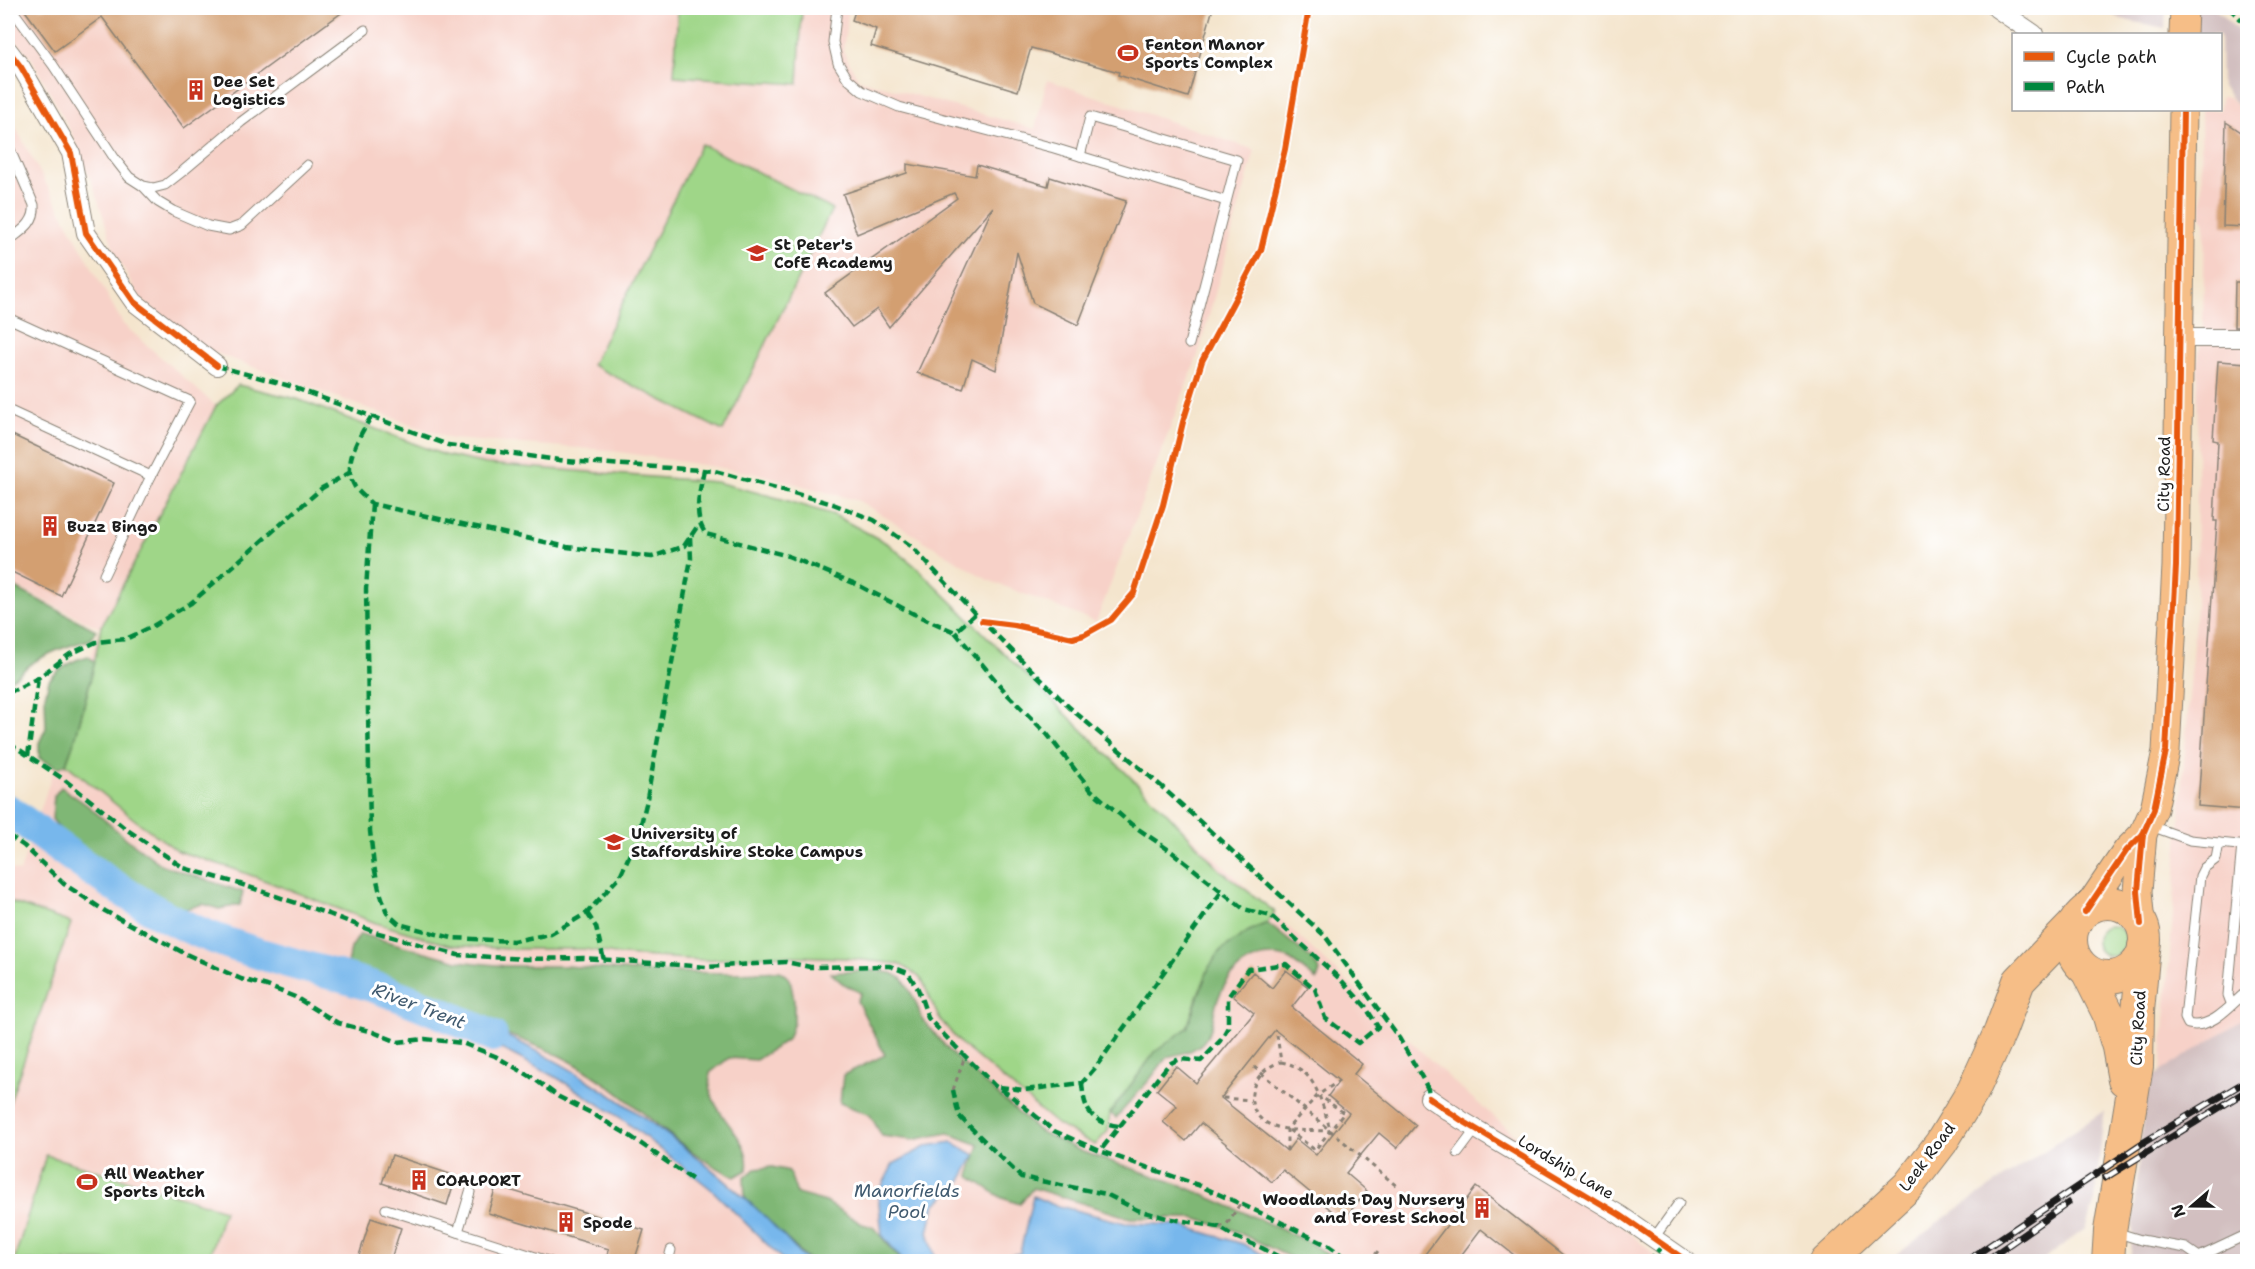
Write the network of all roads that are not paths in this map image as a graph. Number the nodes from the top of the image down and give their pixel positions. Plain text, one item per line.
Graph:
1 (11, 8) edge
2 (837, 8) edge
3 (1996, 8) edge
4 (364, 30) dead end
5 (2033, 33) edge
6 (8, 50) edge
7 (2183, 111) edge
8 (8, 145) edge
9 (1080, 156) junction
10 (307, 165) dead end
11 (143, 186) junction
12 (1226, 201) junction
13 (8, 241) edge
14 (8, 318) edge
15 (2180, 338) junction
16 (2247, 338) edge
17 (1189, 344) dead end
18 (217, 366) dead end
19 (8, 410) edge
20 (151, 476) junction
21 (104, 575) dead end
22 (2145, 829) junction
23 (2219, 843) junction
24 (2245, 845) edge
25 (2081, 916) junction
26 (2142, 935) junction
27 (2085, 969) junction
28 (2247, 990) edge
29 (2231, 1003) junction
30 (2000, 1032) junction
31 (1429, 1098) dead end
32 (2129, 1109) junction
33 (1476, 1129) junction
34 (1458, 1153) dead end
35 (470, 1192) dead end
36 (1679, 1203) dead end
37 (386, 1209) dead end
38 (2110, 1231) junction
39 (458, 1232) junction
40 (2247, 1234) edge
41 (1654, 1238) junction
42 (670, 1250) dead end
43 (2199, 1259) edge
44 (551, 1262) edge
45 (668, 1262) edge
46 (1688, 1262) edge
47 (1826, 1262) edge
48 (2108, 1262) edge

1 - 11 lane
2 - 9 lane
3 - 5 street
4 - 11 lane
6 - 18 street
7 - 15 main road, City Road
8 - 13 lane
9 - 12 lane
9 - 12 lane
10 - 11 lane
12 - 17 lane
14 - 20 lane
15 - 16 street
15 - 22 main road, City Road
19 - 20 lane
20 - 21 lane
22 - 23 lane
22 - 25 main road, City Road
22 - 26 main road, City Road
23 - 24 lane
23 - 29 lane
24 - 29 lane
25 - 26 highway
25 - 27 highway
25 - 30 highway, Leek Road
26 - 27 highway
26 - 32 highway, City Road
27 - 30 highway, Leek Road
27 - 32 highway, City Road
28 - 29 lane
30 - 47 highway, Leek Road
31 - 33 street, Lordship Lane
32 - 38 highway, City Road
33 - 34 lane
33 - 41 street, Lordship Lane
35 - 39 lane
36 - 41 lane
37 - 39 lane
38 - 43 lane
38 - 48 highway, City Road
39 - 44 lane
40 - 43 lane
41 - 46 street, Lordship Lane
42 - 45 lane

